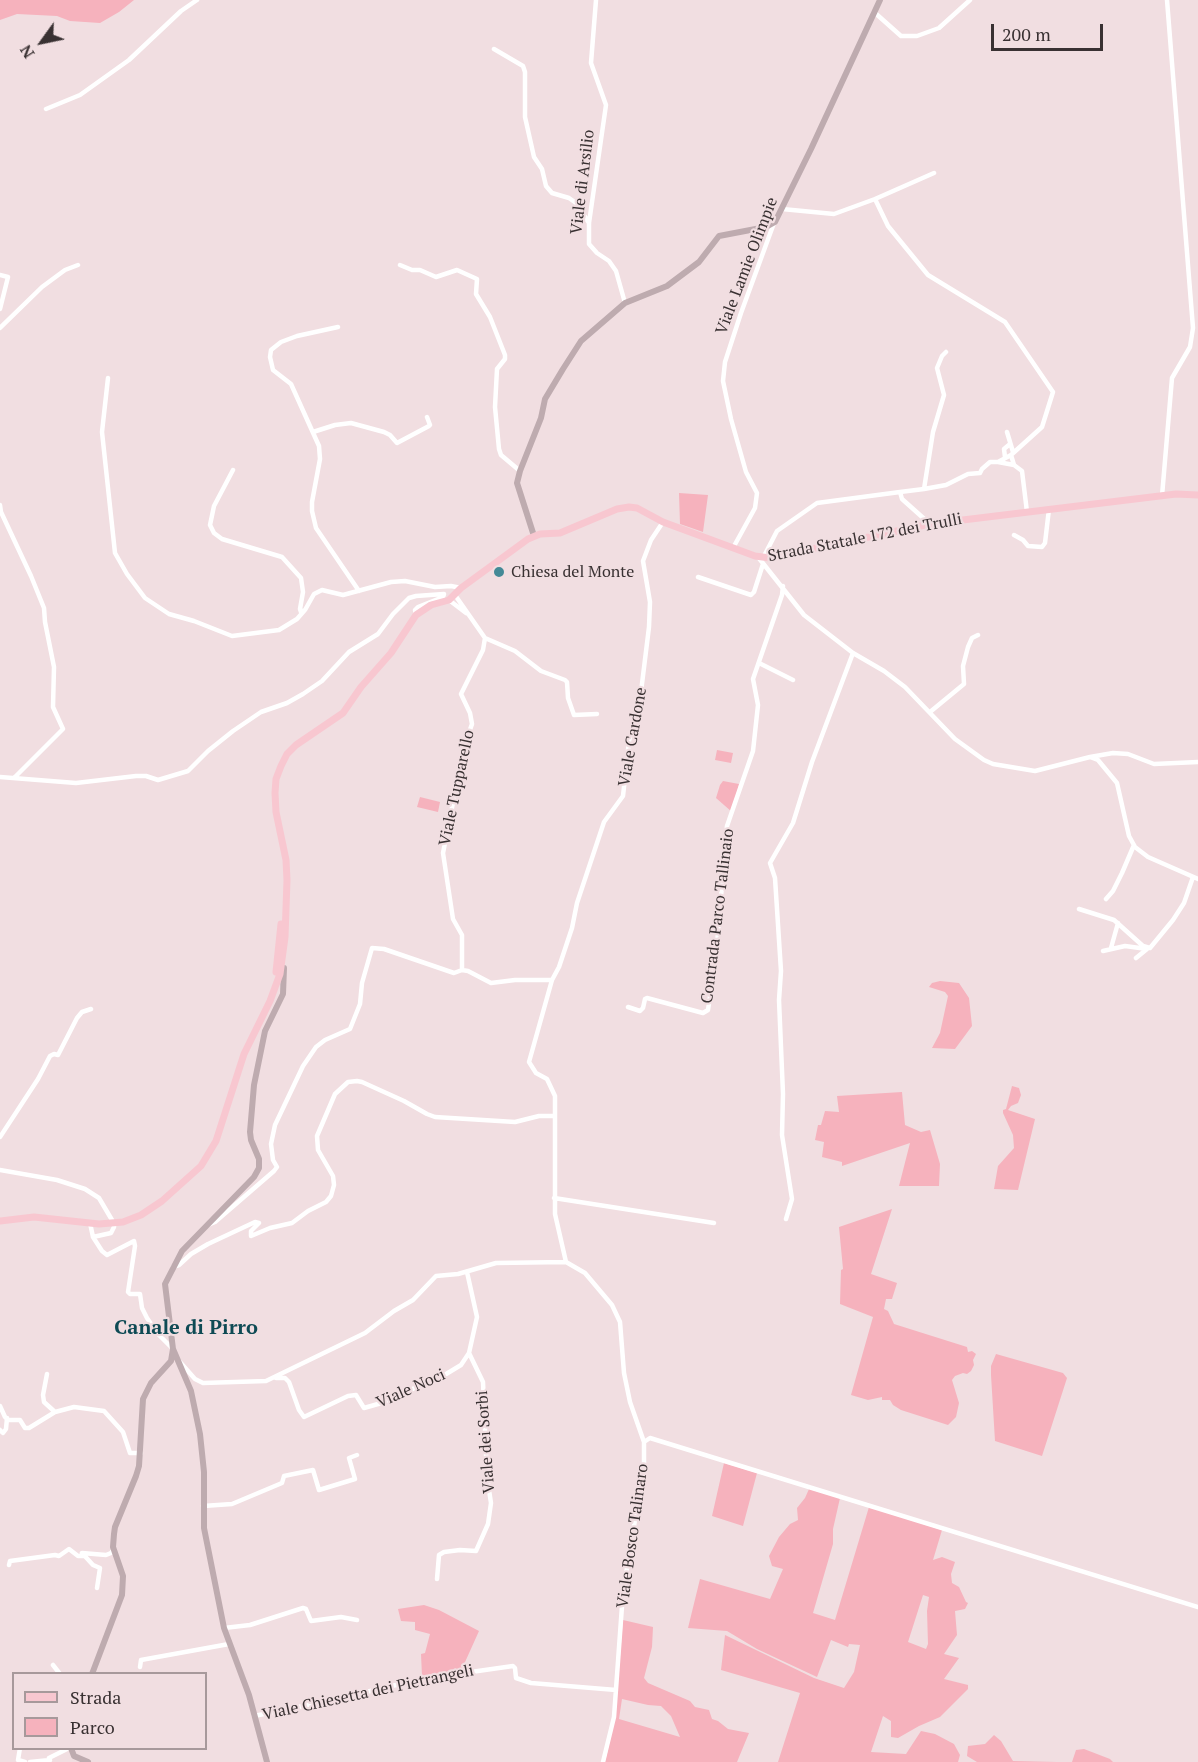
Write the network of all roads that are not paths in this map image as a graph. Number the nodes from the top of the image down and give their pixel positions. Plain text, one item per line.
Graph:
1 (197, 0) edge
2 (596, 0) edge
3 (880, 0) edge
4 (970, 0) edge
5 (1167, 0) edge
6 (874, 12) junction
7 (494, 49) dead end
8 (46, 109) dead end
9 (934, 173) dead end
10 (875, 199) junction
11 (782, 210) junction
12 (775, 222) junction
13 (589, 223) junction
14 (78, 265) dead end
15 (400, 265) dead end
16 (0, 275) edge
17 (625, 303) junction
18 (0, 309) edge
19 (338, 327) dead end
20 (0, 328) edge
21 (946, 352) dead end
22 (108, 378) dead end
23 (426, 417) dead end
24 (313, 432) junction
25 (1007, 432) dead end
26 (1011, 444) junction
27 (1010, 454) junction
28 (998, 462) junction
29 (1014, 465) junction
30 (233, 470) dead end
31 (520, 471) junction
32 (924, 489) junction
33 (900, 492) junction
34 (1198, 495) edge
35 (1162, 496) junction
36 (0, 505) edge
37 (1049, 509) junction
38 (1027, 512) junction
39 (663, 522) junction
40 (930, 524) junction
41 (1014, 535) dead end
42 (534, 536) junction
43 (733, 548) junction
44 (761, 560) junction
45 (698, 578) dead end
46 (783, 586) junction
47 (460, 588) junction
48 (359, 591) junction
49 (452, 598) junction
50 (304, 611) junction
51 (416, 615) junction
52 (978, 635) dead end
53 (485, 639) junction
54 (853, 653) junction
55 (759, 663) junction
56 (793, 680) dead end
57 (930, 712) junction
58 (597, 714) dead end
59 (1090, 757) junction
60 (1198, 762) edge
61 (0, 777) edge
62 (13, 778) junction
63 (1134, 845) junction
64 (287, 870) junction
65 (1196, 878) edge
66 (1106, 899) dead end
67 (1078, 909) dead end
68 (1118, 923) junction
69 (1111, 948) junction
70 (1147, 949) junction
71 (1102, 951) dead end
72 (1136, 958) dead end
73 (462, 970) junction
74 (552, 980) junction
75 (278, 988) junction
76 (628, 1007) dead end
77 (91, 1009) dead end
78 (554, 1116) junction
79 (0, 1137) edge
80 (0, 1170) edge
81 (555, 1198) junction
82 (786, 1219) dead end
83 (112, 1220) dead end
84 (0, 1221) edge
85 (714, 1222) dead end
86 (90, 1223) junction
87 (207, 1226) junction
88 (114, 1227) dead end
89 (93, 1237) junction
90 (566, 1262) junction
91 (173, 1267) junction
92 (467, 1272) junction
93 (173, 1349) junction
94 (469, 1353) junction
95 (180, 1362) junction
96 (47, 1374) dead end
97 (274, 1378) junction
98 (0, 1406) edge
99 (55, 1412) junction
100 (7, 1418) junction
101 (0, 1430) edge
102 (644, 1442) junction
103 (141, 1453) junction
104 (357, 1455) dead end
105 (204, 1506) junction
106 (114, 1549) junction
107 (85, 1556) junction
108 (9, 1565) dead end
109 (437, 1579) dead end
110 (97, 1588) dead end
111 (1198, 1607) edge
112 (357, 1620) dead end
113 (224, 1628) junction
114 (229, 1644) junction
115 (53, 1665) dead end
116 (140, 1667) dead end
117 (58, 1672) edge
118 (93, 1672) edge
119 (616, 1690) junction
120 (254, 1716) junction
121 (20, 1750) edge
122 (68, 1750) edge
123 (71, 1750) edge
124 (25, 1762) edge
125 (30, 1762) edge
126 (88, 1762) edge
127 (267, 1762) edge
128 (603, 1762) edge

1 - 8 street
2 - 13 street, Viale di Arsilio
3 - 6 street, Viale Lamie Olimpie
4 - 6 street
5 - 35 street
6 - 11 street, Viale Lamie Olimpie
7 - 13 street
9 - 10 street
10 - 11 street
10 - 27 street
11 - 12 street, Viale Lamie Olimpie
12 - 17 street
12 - 43 street, Viale Lamie Olimpie
13 - 17 street, Viale di Arsilio
14 - 20 street
15 - 31 street
16 - 18 street
17 - 31 street
19 - 24 street
21 - 32 street
22 - 50 street
23 - 24 street
24 - 48 street
25 - 26 street
26 - 27 street
26 - 27 street
27 - 28 street
27 - 29 street
28 - 29 street
28 - 32 street
29 - 38 street
30 - 50 street
31 - 42 street
32 - 33 street
33 - 40 street
33 - 44 street
34 - 35 main road, Strada Statale 172 dei Trulli
35 - 37 main road, Strada Statale 172 dei Trulli
36 - 62 street
37 - 38 main road, Strada Statale 172 dei Trulli
37 - 41 street
38 - 40 main road, Strada Statale 172 dei Trulli
39 - 42 main road, Strada Statale 172 dei Trulli
39 - 43 main road, Strada Statale 172 dei Trulli
39 - 74 street, Viale Cardone
40 - 44 main road, Strada Statale 172 dei Trulli
42 - 47 main road, Strada Statale 172 dei Trulli
43 - 44 main road, Strada Statale 172 dei Trulli
44 - 45 street
44 - 46 street
46 - 54 street
46 - 55 street, Contrada Parco Tallinaio
47 - 48 street
47 - 49 main road, Strada Statale 172 dei Trulli
48 - 50 street
49 - 51 main road
49 - 53 street
51 - 62 street
51 - 64 main road
52 - 57 street
53 - 58 street
53 - 73 street, Viale Tupparello
54 - 57 street
54 - 82 street
55 - 56 street
55 - 76 street, Contrada Parco Tallinaio
57 - 59 street
59 - 60 street
59 - 63 street
61 - 62 street
63 - 65 street
63 - 66 street
64 - 75 main road
64 - 75 main road
65 - 70 street
67 - 68 street
68 - 69 street
68 - 70 street
69 - 70 street
69 - 71 street
70 - 72 street
73 - 74 street
73 - 87 street
74 - 78 street, Viale Cardone
75 - 86 main road
75 - 87 street
77 - 79 street
78 - 81 street
78 - 91 street
80 - 83 street
81 - 85 street
81 - 90 street
84 - 86 main road
86 - 89 street
87 - 91 street
88 - 89 street
89 - 93 street
90 - 92 street
90 - 102 street, Viale Bosco Talinaro
91 - 93 street
92 - 94 street
92 - 97 street
93 - 95 street
93 - 103 street
94 - 97 street, Viale Noci
94 - 109 street, Viale dei Sorbi
95 - 97 street
95 - 105 street
96 - 99 street
98 - 100 street
99 - 100 street
99 - 103 street
100 - 101 street
102 - 111 street
102 - 119 street, Viale Bosco Talinaro
103 - 106 street
104 - 105 street
105 - 113 street
106 - 107 street
106 - 118 street
107 - 108 street
107 - 110 street
112 - 113 street
113 - 114 street
114 - 116 street
114 - 120 street
115 - 117 street
119 - 120 street, Viale Chiesetta dei Pietrangeli
119 - 128 street, Viale Bosco Talinaro
120 - 127 street
121 - 124 street
122 - 125 street
123 - 126 street

